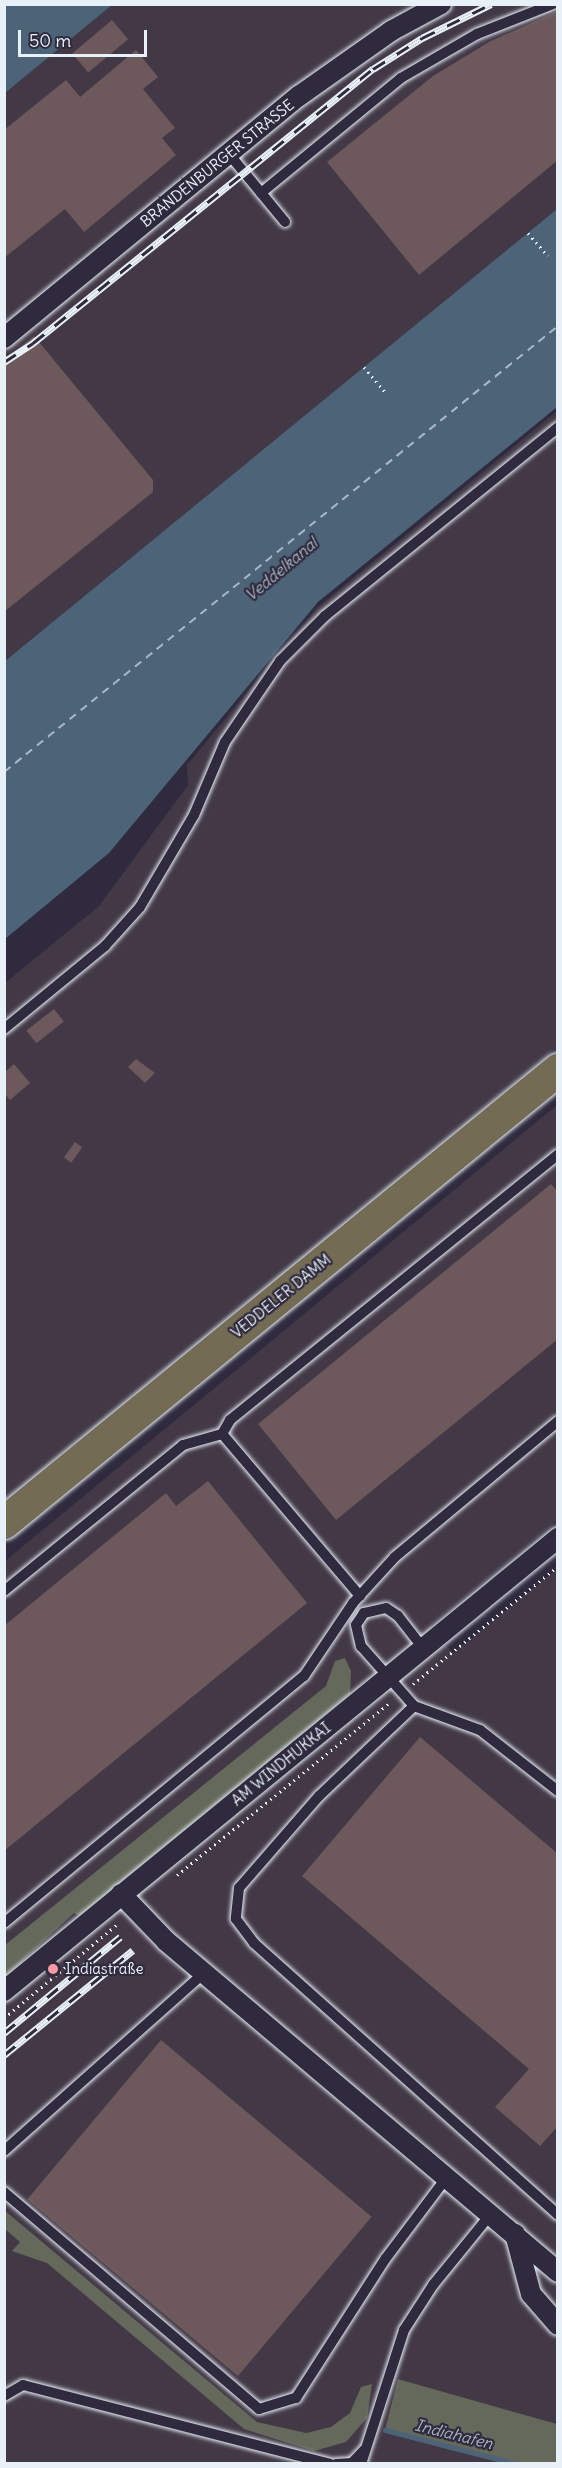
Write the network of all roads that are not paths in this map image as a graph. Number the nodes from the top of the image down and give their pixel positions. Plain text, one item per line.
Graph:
1 (441, 4) edge
2 (553, 4) edge
3 (229, 154) junction
4 (261, 193) junction
5 (285, 222) dead end
6 (4, 338) edge
7 (558, 427) edge
8 (4, 1029) edge
9 (558, 1070) edge
10 (558, 1154) edge
11 (558, 1420) edge
12 (222, 1434) junction
13 (4, 1523) edge
14 (558, 1538) edge
15 (4, 1591) edge
16 (356, 1600) junction
17 (364, 1613) junction
18 (423, 1648) junction
19 (387, 1678) junction
20 (414, 1706) junction
21 (558, 1791) edge
22 (121, 1894) junction
23 (4, 1923) edge
24 (204, 1973) junction
25 (4, 1991) edge
26 (4, 2151) edge
27 (447, 2177) junction
28 (4, 2192) edge
29 (491, 2214) junction
30 (558, 2215) edge
31 (515, 2234) junction
32 (558, 2272) edge
33 (558, 2325) edge
34 (4, 2396) edge
35 (366, 2448) junction
36 (330, 2463) edge
37 (336, 2463) edge
38 (362, 2463) edge

1 - 3 street, BRANDENBURGER STRASSE
2 - 4 lane
3 - 4 lane
3 - 6 street, BRANDENBURGER STRASSE
4 - 5 lane
7 - 8 lane
9 - 13 main road, VEDDELER DAMM
10 - 12 lane
11 - 16 lane
12 - 15 lane
12 - 16 lane
14 - 18 street, AM WINDHUKKAI
16 - 17 lane
16 - 23 lane
17 - 18 lane
17 - 19 lane
18 - 19 street, AM WINDHUKKAI
19 - 20 lane
19 - 22 street, AM WINDHUKKAI
20 - 21 lane
20 - 30 lane
22 - 24 street
22 - 25 street, AM WINDHUKKAI
24 - 26 lane
24 - 27 street
27 - 28 lane
27 - 29 street
29 - 31 street
29 - 35 lane
31 - 32 street
31 - 33 street
34 - 36 lane
35 - 37 lane
35 - 38 lane

